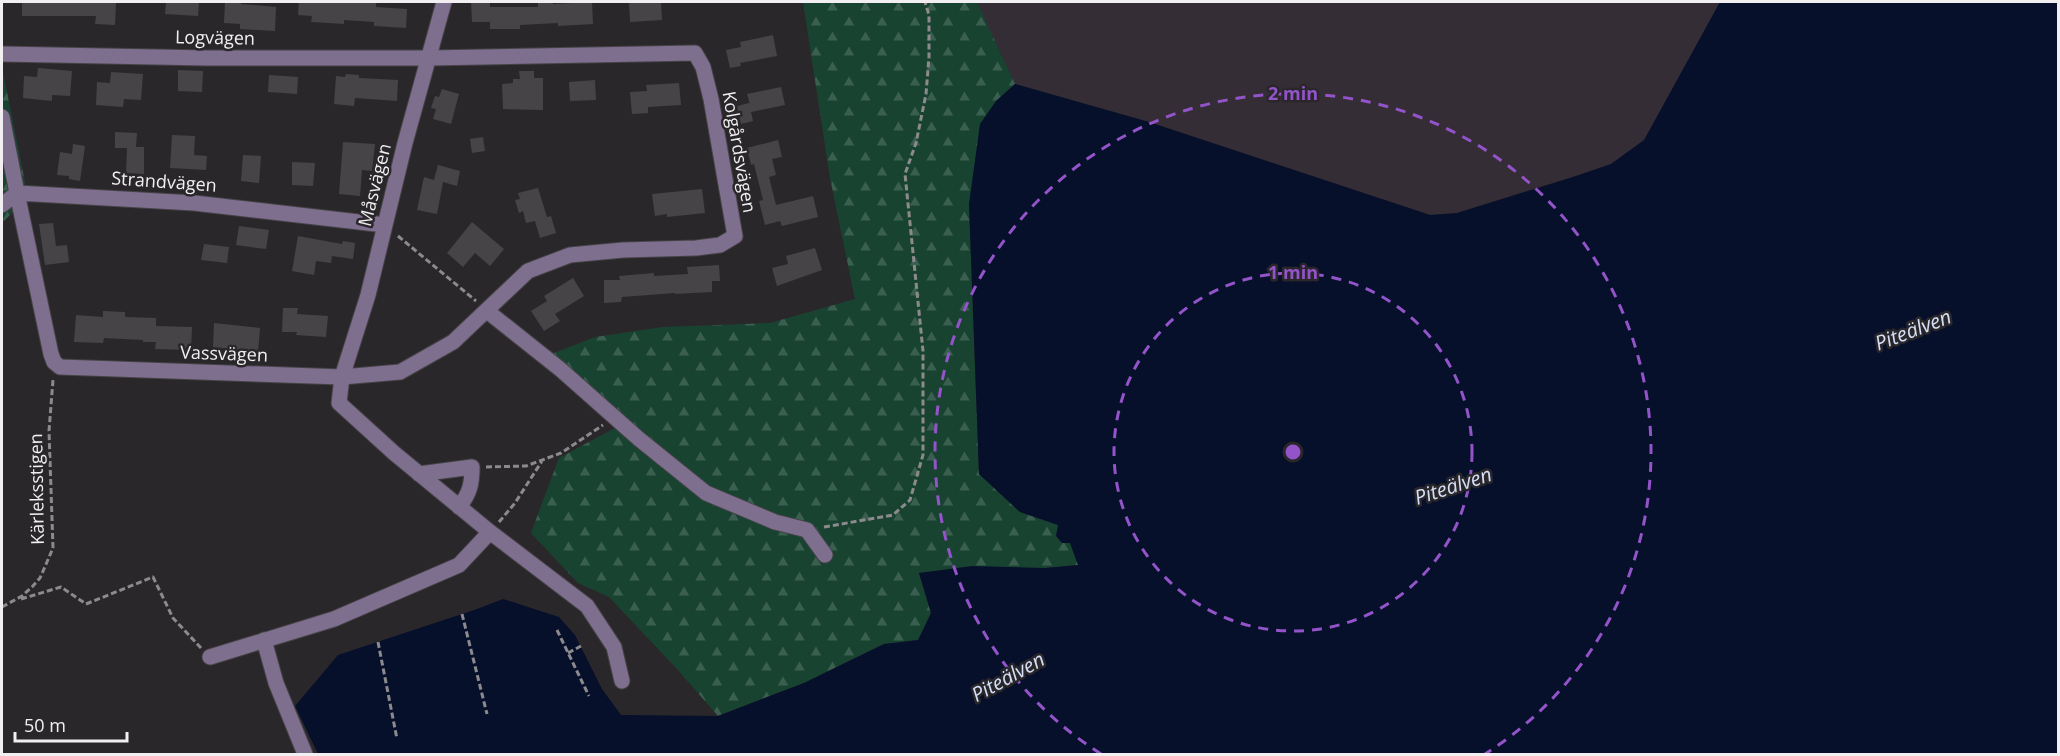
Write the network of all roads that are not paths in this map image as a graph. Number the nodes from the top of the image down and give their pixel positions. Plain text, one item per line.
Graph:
1 (444, 2) edge
2 (2, 54) edge
3 (429, 58) junction
4 (2, 117) edge
5 (17, 193) junction
6 (2, 205) edge
7 (385, 225) junction
8 (488, 311) junction
9 (342, 377) junction
10 (419, 474) junction
11 (459, 507) junction
12 (490, 532) junction
13 (825, 555) dead end
14 (264, 640) junction
15 (210, 657) road end
16 (622, 681) dead end
17 (305, 754) edge

1 - 3 street, Måsvägen
2 - 3 street, Logvägen
3 - 7 street, Måsvägen
3 - 8 street, Kolgårdsvägen
4 - 5 street
5 - 6 street
5 - 7 street, Strandvägen
5 - 9 street, Vassvägen
7 - 9 street, Måsvägen
8 - 9 street, Kolgårdsvägen
8 - 13 street
9 - 10 street
10 - 11 street
10 - 11 street
11 - 12 street
12 - 14 street
12 - 16 street
14 - 15 street
14 - 17 street

